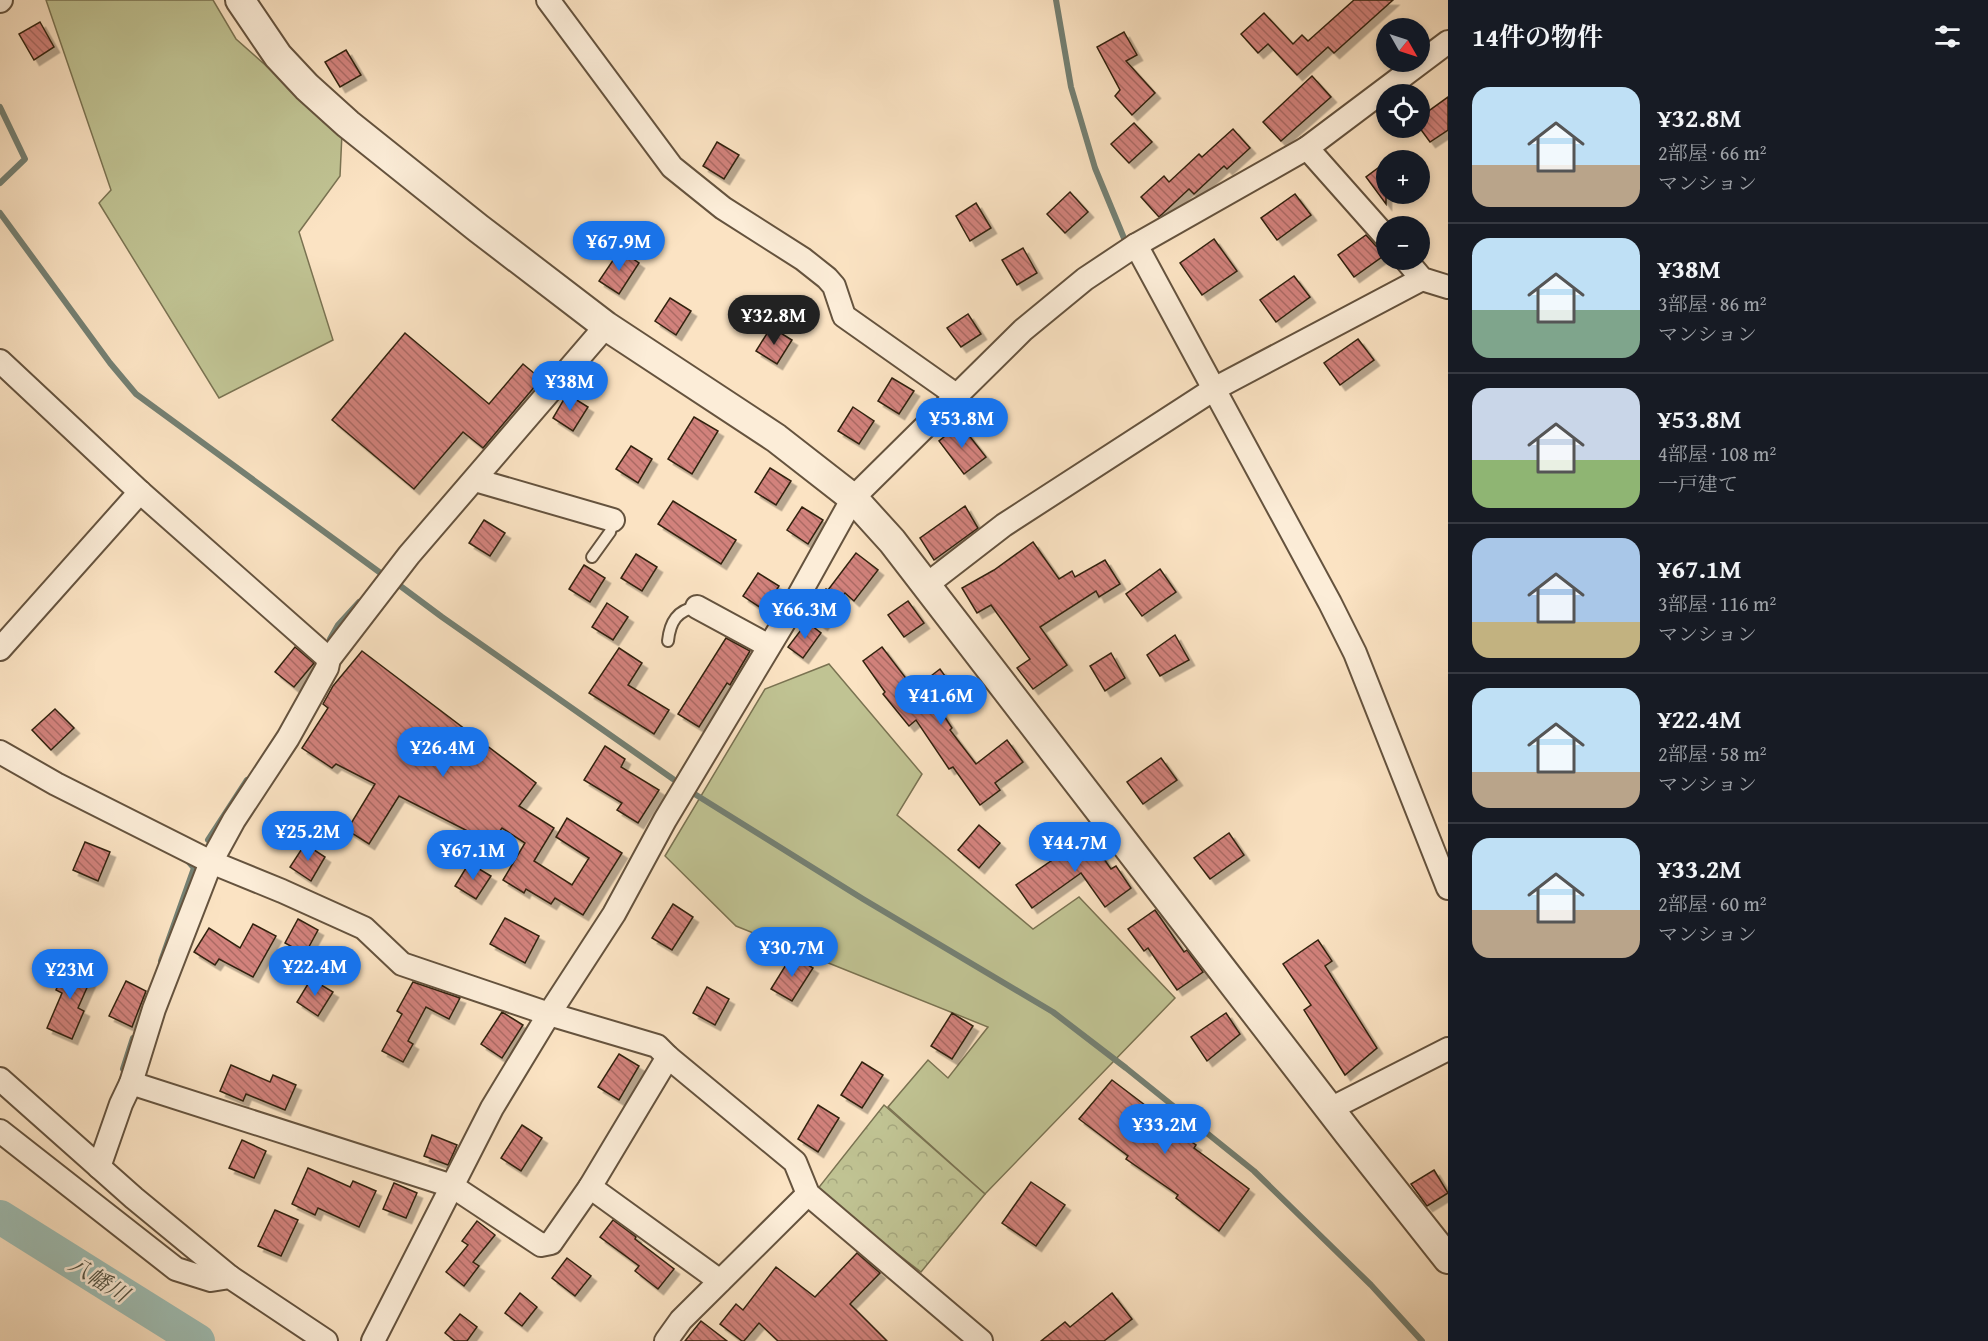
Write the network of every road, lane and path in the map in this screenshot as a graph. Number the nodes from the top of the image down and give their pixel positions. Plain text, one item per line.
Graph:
1 (240, 0) edge
2 (548, 0) edge
3 (1448, 42) edge
4 (1307, 148) junction
5 (1376, 226) edge
6 (1136, 245) junction
7 (1414, 270) edge
8 (1422, 279) junction
9 (1448, 288) edge
10 (606, 326) junction
11 (0, 361) edge
12 (1214, 389) junction
13 (956, 395) junction
14 (475, 480) junction
15 (140, 492) junction
16 (853, 498) junction
17 (613, 520) joint
18 (592, 557) dead end
19 (925, 586) junction
20 (697, 607) joint
21 (668, 641) dead end
22 (769, 646) junction
23 (0, 649) edge
24 (329, 659) junction
25 (0, 752) edge
26 (1439, 840) edge
27 (212, 862) junction
28 (1448, 888) edge
29 (549, 1014) junction
30 (1448, 1049) edge
31 (668, 1057) junction
32 (0, 1079) edge
33 (131, 1083) junction
34 (1330, 1109) junction
35 (0, 1131) edge
36 (99, 1167) junction
37 (452, 1186) junction
38 (590, 1187) junction
39 (808, 1194) junction
40 (1448, 1259) edge
41 (230, 1277) junction
42 (720, 1281) junction
43 (326, 1341) edge
44 (373, 1341) edge
45 (666, 1341) edge
46 (981, 1341) edge

1 - 10 street
2 - 13 street
3 - 4 street
4 - 5 street
4 - 6 street
6 - 12 street
6 - 13 street
7 - 8 street
8 - 9 street
8 - 12 street
10 - 14 street
10 - 16 street
11 - 15 street
12 - 19 street
12 - 26 street
13 - 16 street
14 - 17 street
14 - 24 street
15 - 23 street
15 - 24 street
16 - 19 street
16 - 22 street
17 - 18 lane
19 - 34 street
20 - 21 lane
20 - 22 street
22 - 29 street
24 - 27 street
25 - 27 street
26 - 28 street
27 - 29 street
27 - 33 street
29 - 31 street
29 - 37 street
30 - 34 street
31 - 38 street
31 - 39 street
32 - 36 street
33 - 36 street
33 - 37 street
34 - 40 street
35 - 41 street
36 - 41 street
37 - 38 street
37 - 44 street
38 - 42 street
39 - 42 street
39 - 46 street
41 - 43 street
42 - 45 street

